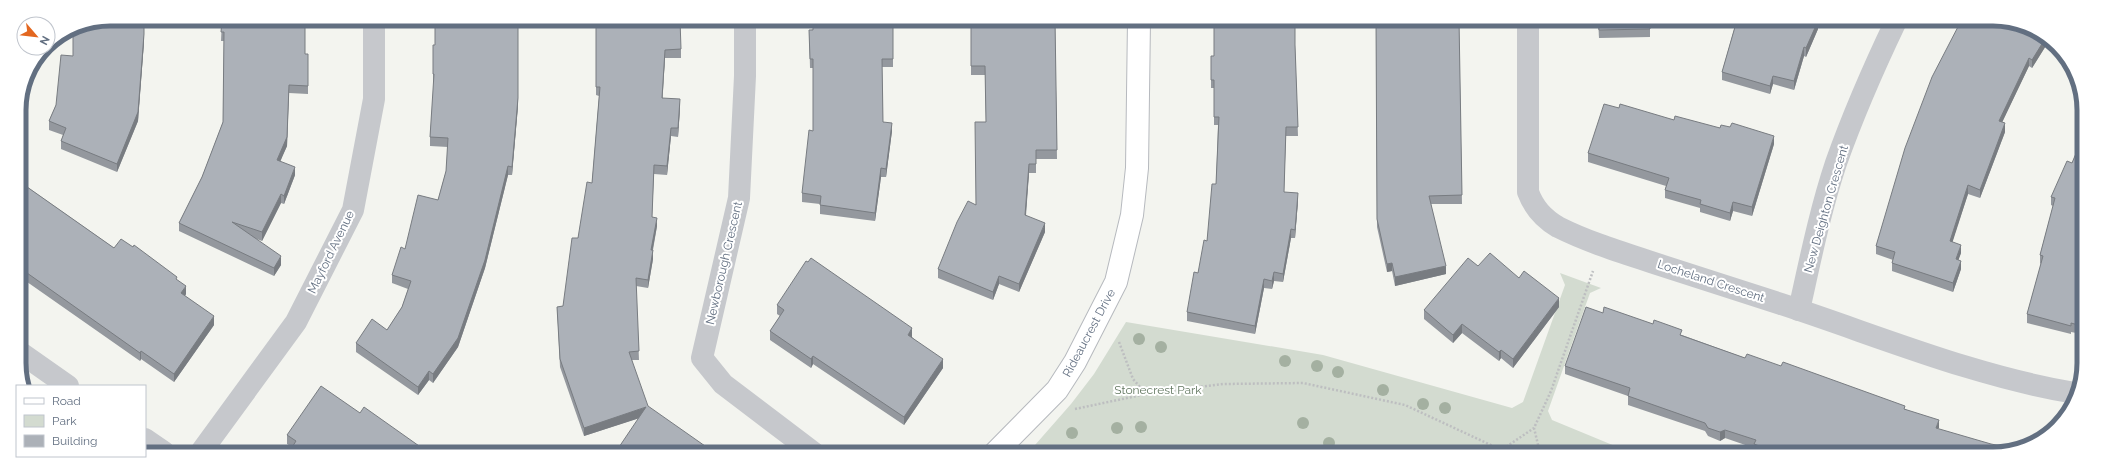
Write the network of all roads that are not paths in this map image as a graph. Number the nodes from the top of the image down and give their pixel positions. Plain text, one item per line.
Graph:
1 (374, 26) edge
2 (745, 26) edge
3 (1139, 26) edge
4 (1528, 26) edge
5 (1894, 26) edge
6 (1799, 310) junction
7 (26, 357) edge
8 (67, 385) edge
9 (2072, 392) edge
10 (146, 440) edge
11 (157, 447) edge
12 (205, 447) edge
13 (806, 447) edge
14 (1001, 447) edge

1 - 12 street, Mayford Avenue
2 - 13 street, Newborough Crescent
3 - 14 street, Rideaucrest Drive
4 - 6 street, Locheland Crescent
5 - 6 street, New Deighton Crescent
6 - 9 street, Locheland Crescent
7 - 8 street
10 - 11 street

